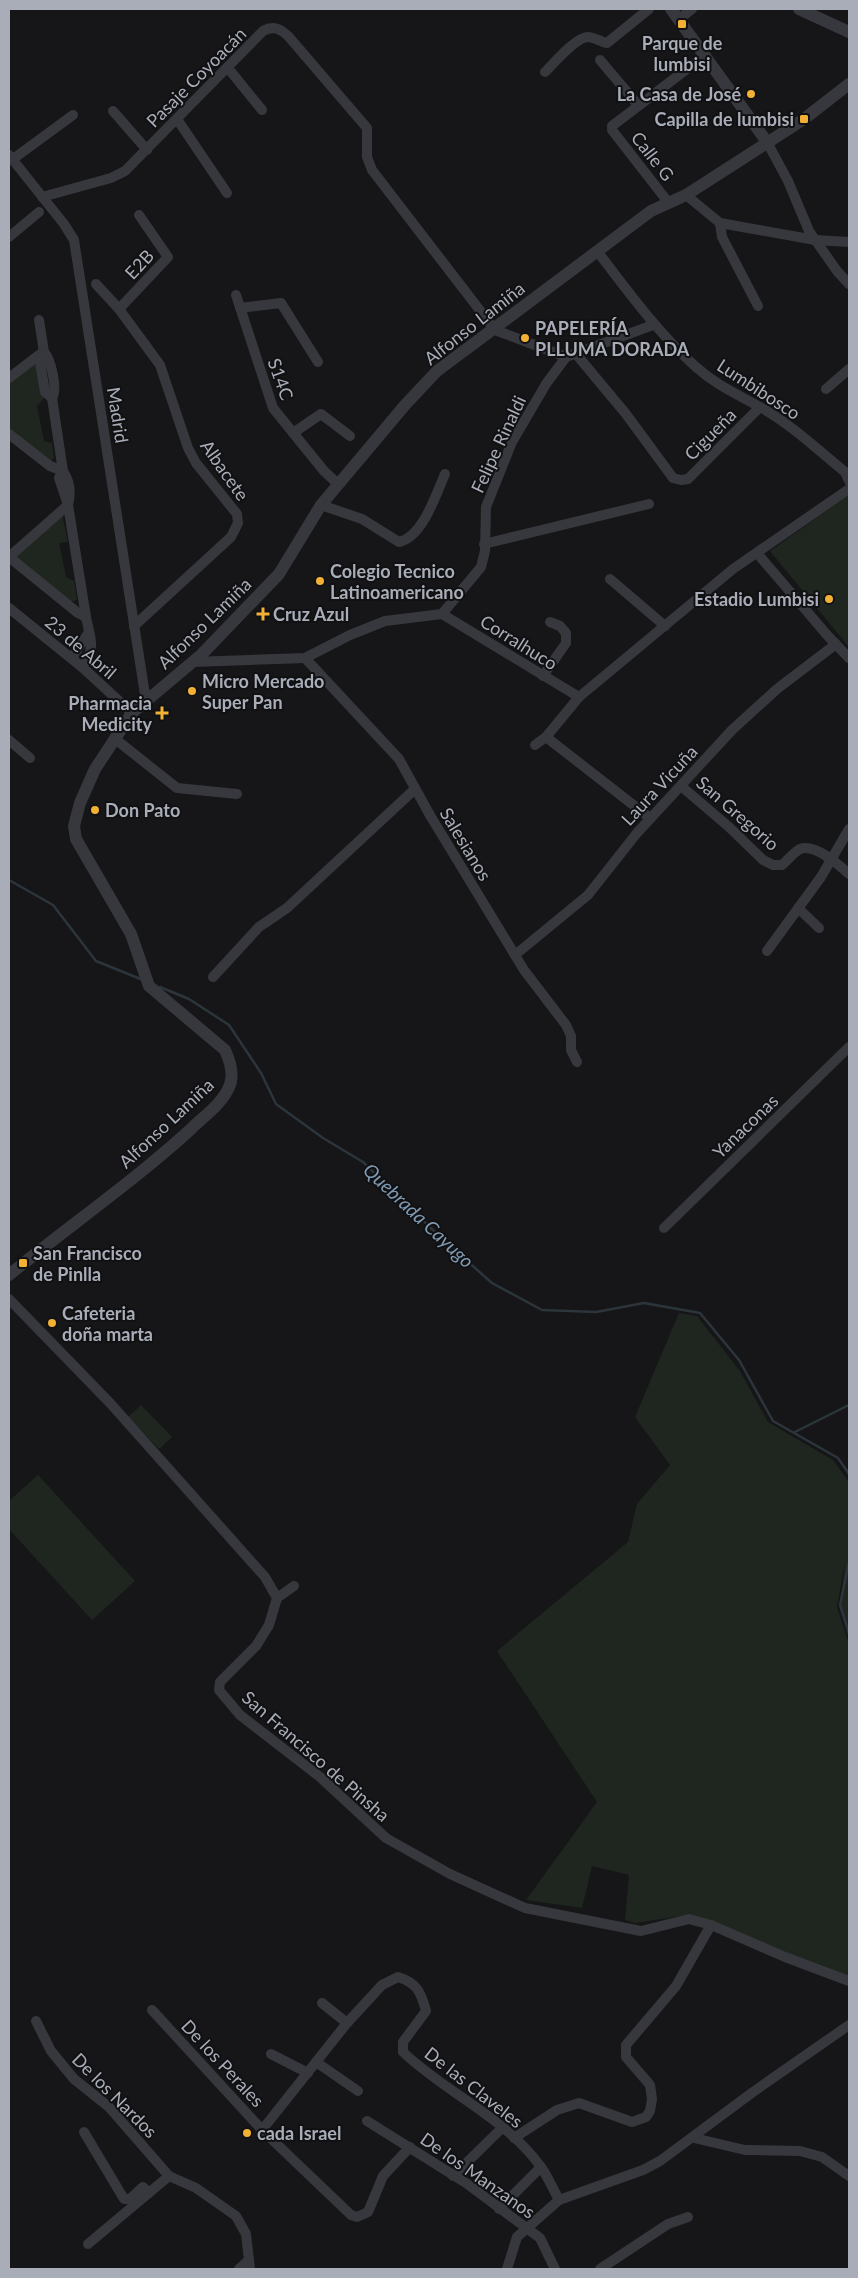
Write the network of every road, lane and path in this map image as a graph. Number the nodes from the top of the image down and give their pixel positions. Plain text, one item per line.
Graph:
1 (649, 9) edge
2 (692, 9) edge
3 (800, 9) edge
4 (675, 14) edge
5 (849, 32) edge
6 (704, 56) junction
7 (600, 60) dead end
8 (228, 68) junction
9 (545, 72) dead end
10 (849, 84) edge
11 (638, 105) junction
12 (262, 110) dead end
13 (114, 111) dead end
14 (73, 115) dead end
15 (178, 119) junction
16 (768, 142) junction
17 (147, 150) junction
18 (11, 157) edge
19 (227, 193) dead end
20 (686, 195) junction
21 (42, 197) junction
22 (668, 202) junction
23 (39, 212) dead end
24 (139, 215) dead end
25 (720, 223) junction
26 (9, 237) edge
27 (815, 240) junction
28 (849, 242) edge
29 (596, 250) junction
30 (96, 284) dead end
31 (849, 284) edge
32 (236, 295) dead end
33 (758, 306) dead end
34 (240, 308) junction
35 (119, 309) junction
36 (39, 320) dead end
37 (653, 325) junction
38 (495, 330) junction
39 (44, 352) junction
40 (571, 356) junction
41 (318, 362) dead end
42 (849, 369) edge
43 (9, 378) edge
44 (826, 389) dead end
45 (760, 407) junction
46 (293, 433) junction
47 (9, 434) edge
48 (350, 436) dead end
49 (63, 472) junction
50 (445, 474) dead end
51 (848, 474) edge
52 (338, 484) junction
53 (849, 489) edge
54 (649, 504) dead end
55 (68, 505) junction
56 (321, 506) junction
57 (484, 544) junction
58 (757, 552) junction
59 (9, 557) edge
60 (610, 579) dead end
61 (9, 608) edge
62 (442, 614) junction
63 (86, 617) junction
64 (550, 622) dead end
65 (134, 626) junction
66 (665, 626) junction
67 (89, 632) junction
68 (836, 644) junction
69 (72, 658) junction
70 (305, 658) junction
71 (849, 658) edge
72 (192, 662) junction
73 (82, 667) junction
74 (543, 676) junction
75 (579, 697) junction
76 (146, 701) junction
77 (132, 713) junction
78 (546, 737) junction
79 (114, 738) junction
80 (9, 740) edge
81 (535, 744) dead end
82 (30, 758) dead end
83 (680, 786) junction
84 (415, 789) junction
85 (237, 794) dead end
86 (650, 818) junction
87 (849, 829) edge
88 (831, 858) junction
89 (849, 874) edge
90 (798, 908) junction
91 (818, 928) dead end
92 (767, 951) dead end
93 (515, 955) junction
94 (213, 978) dead end
95 (849, 1047) edge
96 (577, 1062) dead end
97 (664, 1228) dead end
98 (9, 1275) edge
99 (9, 1299) edge
100 (294, 1586) dead end
101 (278, 1598) junction
102 (711, 1925) junction
103 (849, 1982) edge
104 (322, 2003) dead end
105 (152, 2010) dead end
106 (36, 2021) dead end
107 (347, 2023) junction
108 (849, 2025) edge
109 (271, 2054) dead end
110 (316, 2062) junction
111 (308, 2073) junction
112 (358, 2091) dead end
113 (367, 2121) dead end
114 (502, 2128) junction
115 (262, 2130) junction
116 (84, 2132) dead end
117 (514, 2138) junction
118 (694, 2138) junction
119 (410, 2146) junction
120 (541, 2166) junction
121 (169, 2176) junction
122 (453, 2176) junction
123 (849, 2176) edge
124 (149, 2193) junction
125 (559, 2200) junction
126 (499, 2209) junction
127 (688, 2216) dead end
128 (527, 2229) junction
129 (88, 2244) dead end
130 (250, 2265) edge
131 (239, 2269) edge
132 (506, 2269) edge
133 (556, 2269) edge
134 (600, 2269) edge

1 - 9 street
2 - 4 street
3 - 5 street
4 - 6 street
6 - 11 street, Calle G
6 - 16 street
7 - 11 street
8 - 12 street
8 - 15 street, Pasaje Coyoacán
8 - 38 street, Pasaje Coyoacán
10 - 16 street, Alfonso Lamiña
11 - 22 street, Calle G
13 - 17 street
14 - 18 street
15 - 17 street, Pasaje Coyoacán
15 - 19 street
16 - 20 street, Alfonso Lamiña
16 - 27 street
17 - 21 street, Pasaje Coyoacán
18 - 21 street, Madrid
20 - 22 street, Alfonso Lamiña
20 - 25 street
21 - 65 street, Madrid
22 - 29 street, Alfonso Lamiña
23 - 26 street
24 - 35 street, E2B
25 - 27 street
25 - 33 street
27 - 28 street
27 - 31 street
29 - 37 street, Lumbibosco
29 - 38 street, Alfonso Lamiña
30 - 35 street, Albacete
32 - 34 street, S14C
34 - 41 street
34 - 46 street, S14C
35 - 65 street, Albacete
36 - 39 street
37 - 40 street
37 - 45 street, Lumbibosco
38 - 40 street
38 - 52 street, Alfonso Lamiña
39 - 43 street
39 - 49 street
40 - 45 street, Cigueña
40 - 57 street, Felipe Rinaldi
42 - 44 street
45 - 51 street, Lumbibosco
46 - 48 street
46 - 52 street, S14C
47 - 49 street
49 - 55 street
50 - 56 street
52 - 56 street, Alfonso Lamiña
53 - 58 street
54 - 57 street
55 - 59 street
55 - 63 street
56 - 72 street, Alfonso Lamiña
57 - 62 street, Felipe Rinaldi
58 - 66 street
58 - 68 street
59 - 63 street
60 - 66 street
61 - 69 street, 23 de Abril
62 - 70 street
62 - 74 street, Corralhuco
63 - 67 street
64 - 74 street
65 - 76 street, Madrid
66 - 75 street
67 - 69 street
67 - 73 street
68 - 71 street
68 - 83 street, Laura Vicuña
69 - 73 street, 23 de Abril
70 - 72 street
70 - 84 street, Salesianos
72 - 76 street, Alfonso Lamiña
73 - 77 street, 23 de Abril
74 - 75 street, Corralhuco
75 - 78 street
76 - 77 street, Alfonso Lamiña
77 - 79 street, Alfonso Lamiña
78 - 81 street
78 - 86 street
79 - 85 street
79 - 98 street, Alfonso Lamiña
80 - 82 street
83 - 86 street, Laura Vicuña
83 - 88 street, San Gregorio
84 - 93 street, Salesianos
84 - 94 street
86 - 93 street, Laura Vicuña
87 - 88 street
88 - 89 street, San Gregorio
88 - 90 street
90 - 91 street
90 - 92 street
93 - 96 street, Salesianos
95 - 97 street, Yanaconas
99 - 101 street
100 - 101 street
101 - 102 street, San Francisco de Pinsha
102 - 103 street, San Francisco de Pinsha
102 - 117 street
104 - 107 street
105 - 115 street, De los Perales
106 - 121 street, De los Nardos
107 - 110 street, De las Claveles
107 - 114 street, De las Claveles
108 - 118 street
109 - 111 street
110 - 111 street, De las Claveles
110 - 112 street
111 - 115 street, De las Claveles
113 - 119 street, De los Manzanos
114 - 117 street, De las Claveles
114 - 122 street
115 - 119 street, De los Perales
116 - 124 street
117 - 120 street, De las Claveles
118 - 123 street
118 - 125 street
119 - 122 street, De los Manzanos
120 - 125 street, De las Claveles
120 - 126 street
121 - 124 street
121 - 130 street, De los Nardos
122 - 126 street, De los Manzanos
124 - 129 street
125 - 128 street
126 - 128 street, De los Manzanos
127 - 134 street
128 - 132 street
128 - 133 street, De los Manzanos
130 - 131 street

